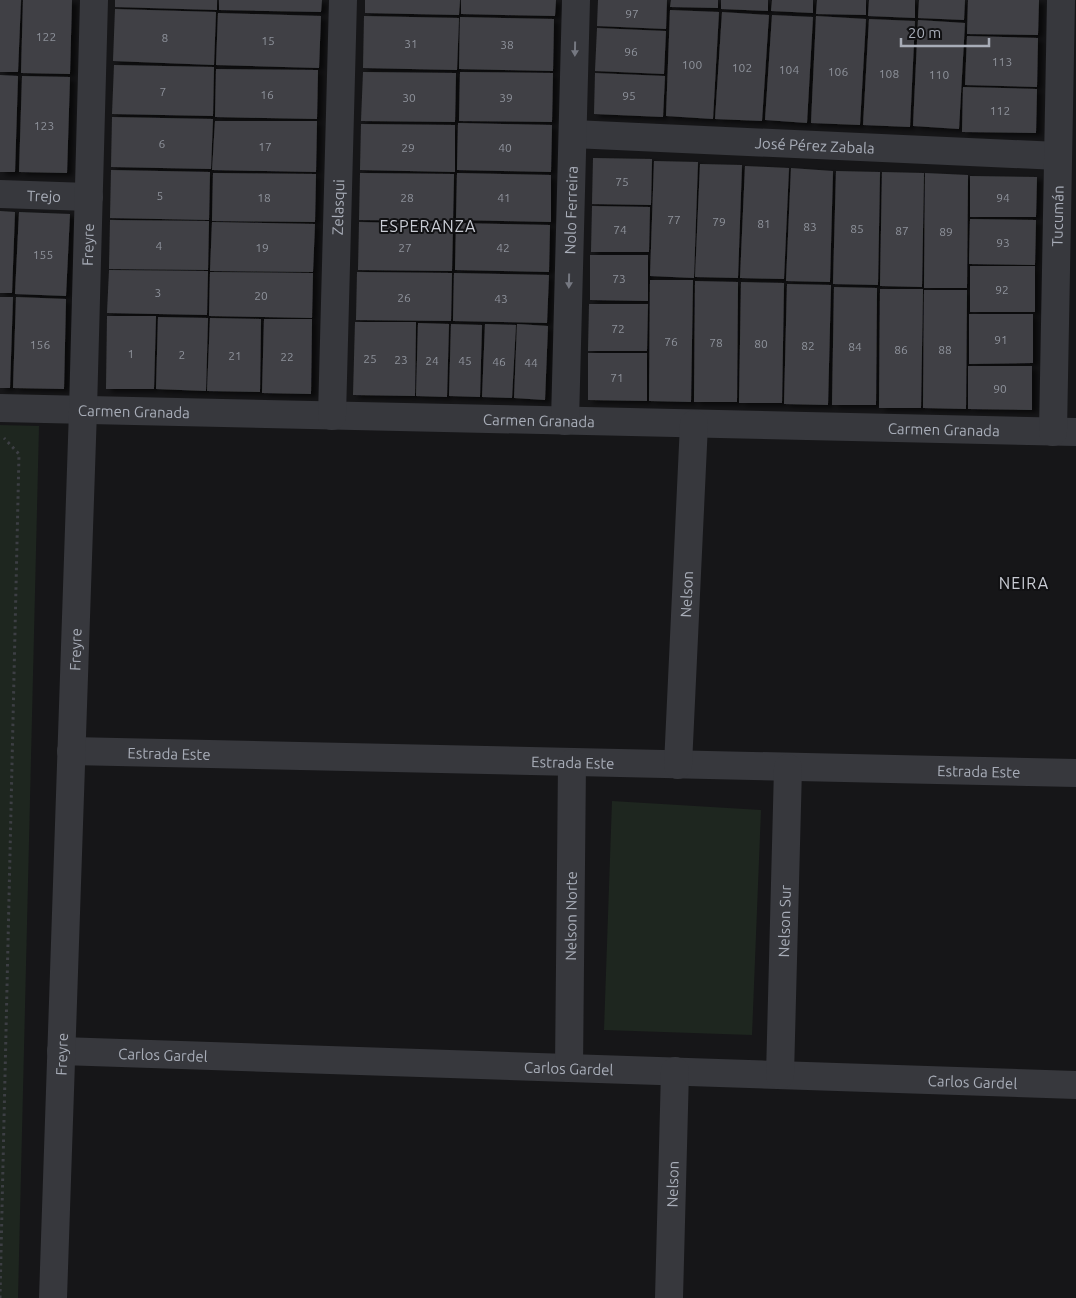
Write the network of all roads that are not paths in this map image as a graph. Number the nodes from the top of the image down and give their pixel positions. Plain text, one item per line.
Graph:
1 (94, 0) edge
2 (344, 0) edge
3 (576, 0) edge
4 (1061, 0) edge
5 (573, 134) junction
6 (1058, 156) junction
7 (0, 194) edge
8 (89, 197) junction
9 (0, 408) edge
10 (83, 410) junction
11 (332, 416) junction
12 (565, 421) junction
13 (694, 424) junction
14 (1065, 432) edge
15 (71, 752) junction
16 (572, 762) junction
17 (678, 765) junction
18 (788, 768) junction
19 (1076, 773) edge
20 (61, 1051) junction
21 (569, 1068) junction
22 (675, 1072) junction
23 (780, 1075) junction
24 (1076, 1085) edge
25 (53, 1298) edge
26 (669, 1298) edge

1 - 8 street, Freyre
2 - 11 street, Zelasqui
3 -> 5 street, Nolo Ferreira
4 - 6 street, Tucumán
5 - 6 street, José Pérez Zabala
5 -> 12 street, Nolo Ferreira
6 - 14 street, Tucumán
7 - 8 street, Trejo
8 - 10 street, Freyre
9 - 10 street, Carmen Granada
10 - 11 street, Carmen Granada
10 - 15 street, Freyre
11 - 12 street, Carmen Granada
12 - 13 street, Carmen Granada
13 - 14 street, Carmen Granada
13 - 17 street, Nelson
15 - 16 street, Estrada Este
15 - 20 street, Freyre
16 - 17 street, Estrada Este
16 - 21 street, Nelson Norte
17 - 18 street, Estrada Este
18 - 19 street, Estrada Este
18 - 23 street, Nelson Sur
20 - 21 street, Carlos Gardel
20 - 25 street, Freyre
21 - 22 street, Carlos Gardel
22 - 23 street, Carlos Gardel
22 - 26 street, Nelson
23 - 24 street, Carlos Gardel

